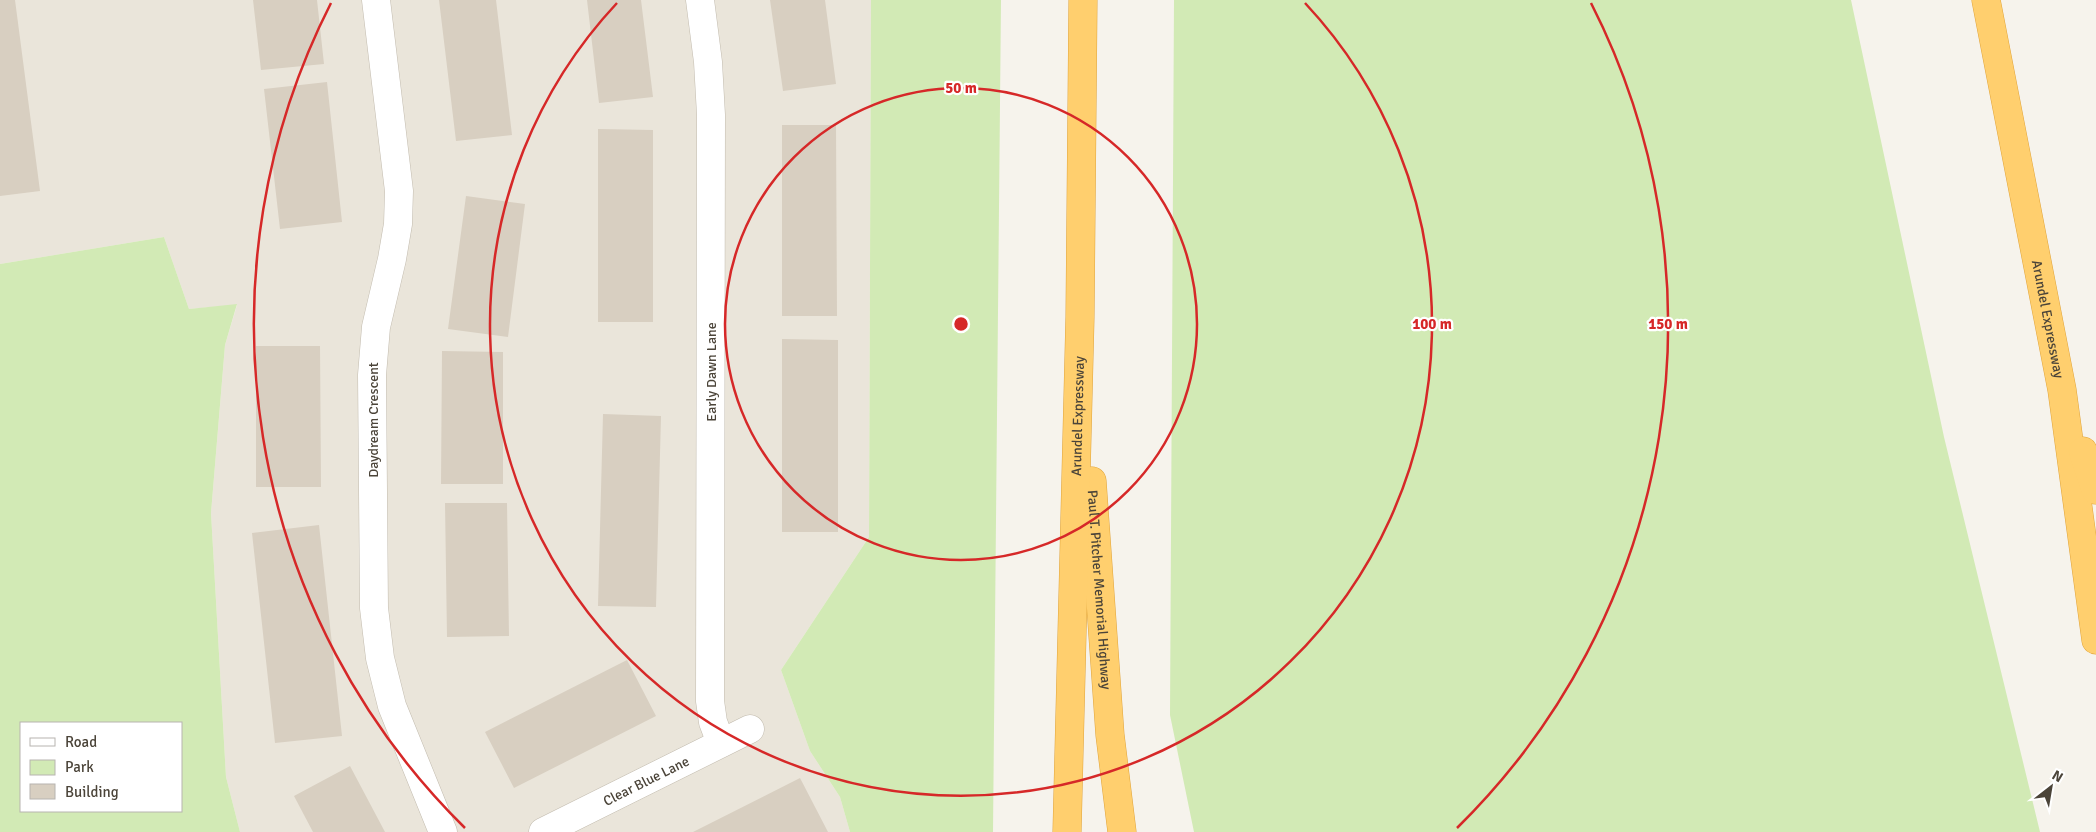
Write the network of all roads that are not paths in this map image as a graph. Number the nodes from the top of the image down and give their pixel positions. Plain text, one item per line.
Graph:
1 (376, 0) edge
2 (700, 0) edge
3 (1083, 0) edge
4 (1986, 0) edge
5 (1080, 317) junction
6 (2062, 390) junction
7 (2096, 490) edge
8 (2096, 640) edge
9 (750, 729) dead end
10 (721, 743) junction
11 (444, 832) edge
12 (543, 832) edge
13 (1067, 832) edge
14 (1122, 832) edge

1 - 11 street, Daydream Crescent
2 - 10 street, Early Dawn Lane
3 - 5 highway, Arundel Expressway
4 - 6 highway, Arundel Expressway
5 - 13 highway, Arundel Expressway
5 - 14 highway, Paul T. Pitcher Memorial Highway
6 - 7 highway
6 - 8 highway, Arundel Expressway
9 - 10 street, Clear Blue Lane
10 - 12 street, Clear Blue Lane

